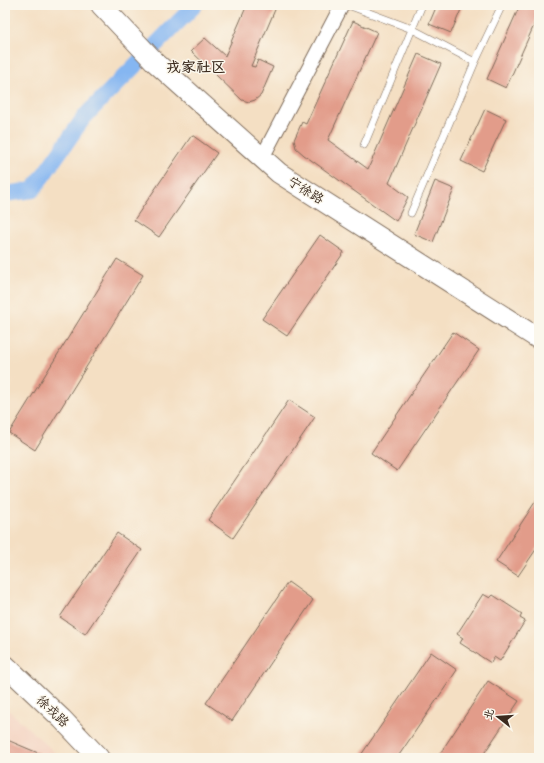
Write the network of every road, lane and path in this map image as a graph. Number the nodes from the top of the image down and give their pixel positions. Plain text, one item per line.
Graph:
1 (101, 5) edge
2 (342, 5) edge
3 (348, 5) edge
4 (422, 5) edge
5 (502, 5) edge
6 (412, 29) junction
7 (475, 62) junction
8 (364, 145) dead end
9 (262, 158) junction
10 (411, 213) dead end
11 (539, 339) edge
12 (7, 674) edge
13 (99, 758) edge

1 - 9 street, 宁徐路
2 - 9 street
3 - 6 lane
4 - 6 lane
5 - 7 lane
6 - 7 lane
6 - 8 lane
7 - 10 lane
9 - 11 street, 宁徐路
12 - 13 street, 徐戎路

